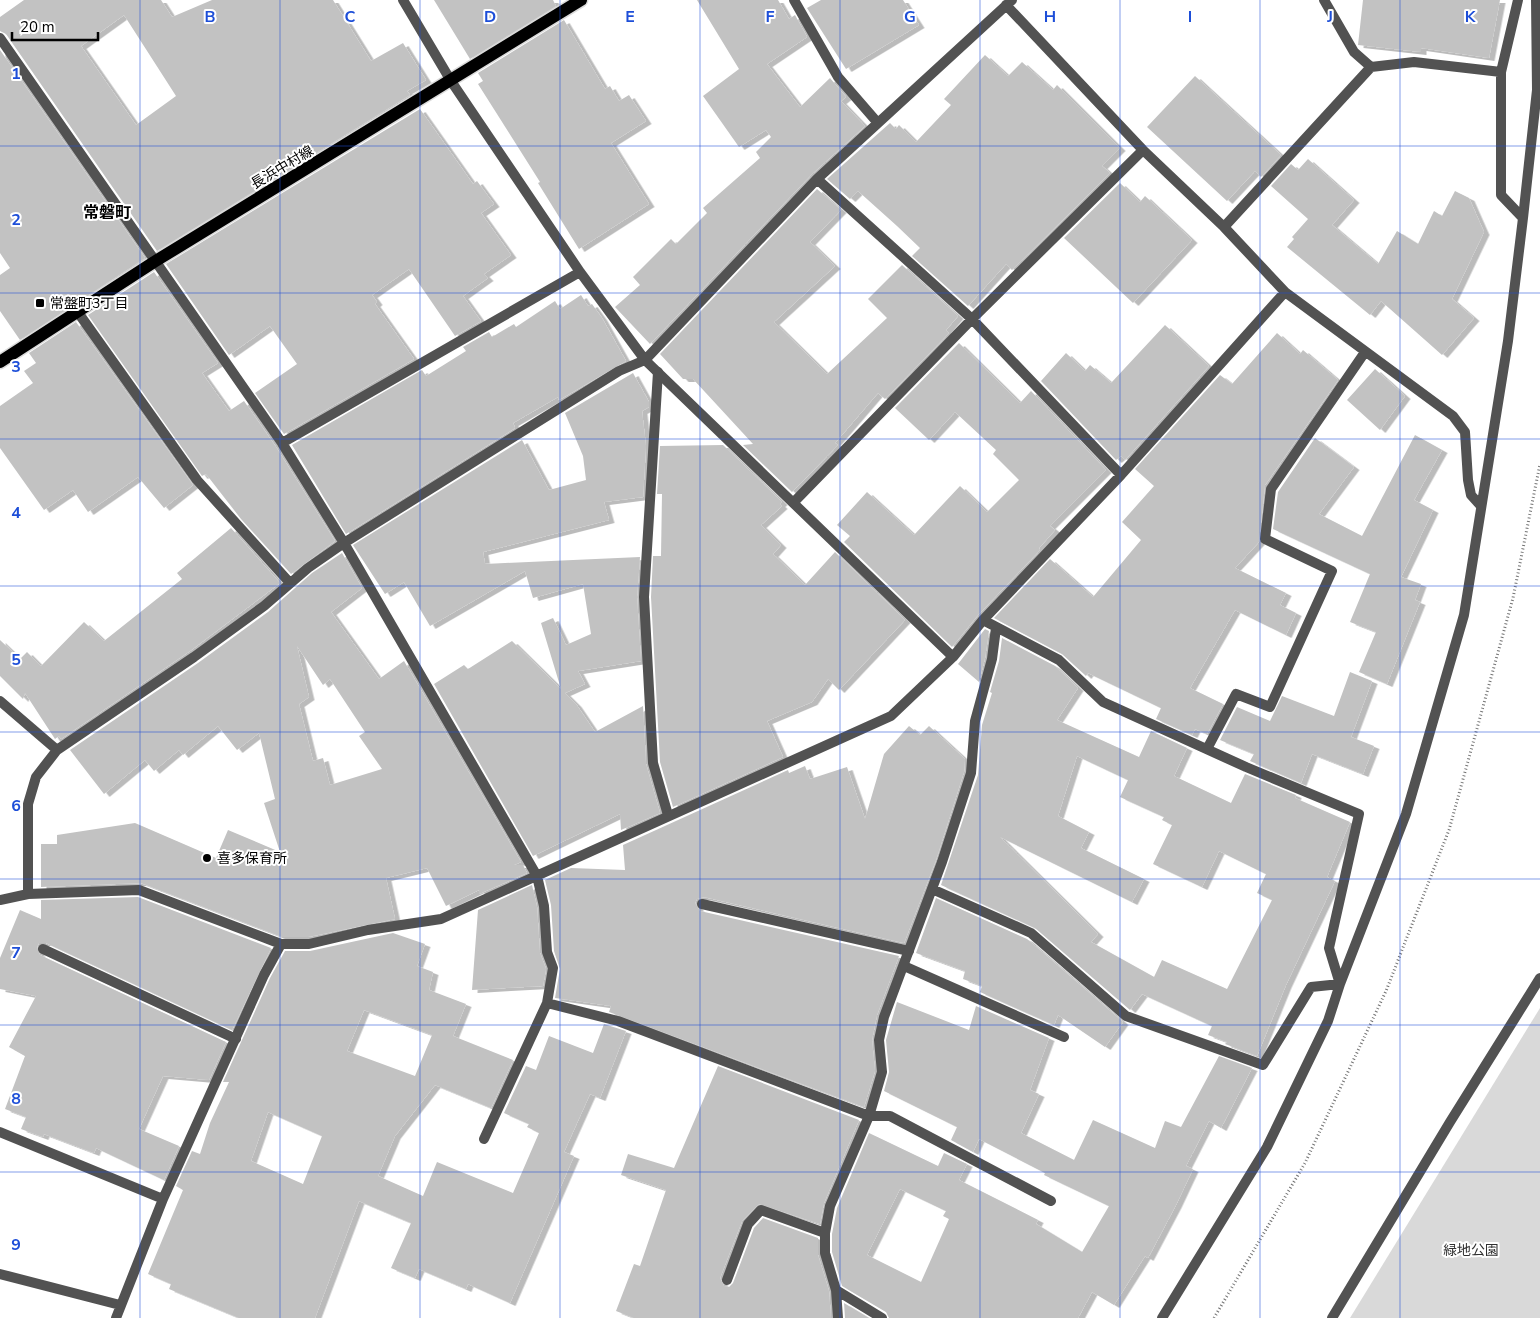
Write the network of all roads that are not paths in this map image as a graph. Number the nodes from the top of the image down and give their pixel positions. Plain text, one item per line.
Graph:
1 (403, 0) edge
2 (581, 0) edge
3 (794, 0) edge
4 (1324, 0) edge
5 (1518, 0) edge
6 (1536, 0) edge
7 (1009, 2) edge
8 (0, 38) edge
9 (1370, 67) junction
10 (1501, 72) junction
11 (451, 81) junction
12 (877, 122) junction
13 (1143, 150) junction
14 (817, 179) junction
15 (1523, 218) junction
16 (1224, 227) junction
17 (154, 262) junction
18 (580, 272) junction
19 (1285, 292) junction
20 (78, 312) junction
21 (972, 318) junction
22 (1365, 352) junction
23 (645, 360) junction
24 (0, 362) edge
25 (658, 372) junction
26 (282, 443) junction
27 (1121, 474) junction
28 (794, 502) junction
29 (1480, 505) junction
30 (344, 543) junction
31 (290, 583) junction
32 (983, 620) junction
33 (996, 628) junction
34 (954, 657) junction
35 (0, 701) edge
36 (1207, 749) junction
37 (57, 750) junction
38 (668, 815) junction
39 (537, 876) junction
40 (932, 889) junction
41 (28, 894) junction
42 (0, 900) edge
43 (702, 904) dead end
44 (281, 944) junction
45 (43, 949) dead end
46 (909, 951) junction
47 (904, 966) junction
48 (1540, 978) edge
49 (1340, 984) junction
50 (547, 1003) junction
51 (1064, 1037) dead end
52 (236, 1039) junction
53 (869, 1116) junction
54 (0, 1132) edge
55 (484, 1139) dead end
56 (163, 1199) junction
57 (1051, 1200) dead end
58 (825, 1232) junction
59 (0, 1274) edge
60 (727, 1280) dead end
61 (836, 1290) junction
62 (120, 1305) junction
63 (116, 1318) edge
64 (838, 1318) edge
65 (882, 1318) edge
66 (1162, 1318) edge
67 (1332, 1318) edge

1 - 11 street
2 - 11 main road, 長浜中村線
3 - 12 street
4 - 9 street
5 - 10 street
6 - 15 street
7 - 12 street
7 - 13 street
8 - 17 street
9 - 10 street
9 - 16 street
10 - 15 street
11 - 17 main road, 長浜中村線
11 - 18 street
12 - 14 street
13 - 16 street
13 - 21 street
14 - 21 street
14 - 23 street
15 - 29 street
16 - 19 street
17 - 20 main road, 長浜中村線
17 - 26 street
18 - 23 street
18 - 26 street
19 - 22 street
19 - 27 street
20 - 24 main road, 長浜中村線
20 - 31 street
21 - 27 street
21 - 28 street
22 - 29 street
22 - 36 street
23 - 25 street
23 - 30 street
25 - 28 street
25 - 38 street
26 - 30 street
27 - 32 street
28 - 34 street
29 - 49 street
30 - 31 street
30 - 39 street
31 - 37 street
32 - 33 street
32 - 34 street
33 - 36 street
33 - 40 street
34 - 38 street
35 - 37 street
36 - 49 street
37 - 41 street
38 - 39 street
39 - 44 street
39 - 50 street
40 - 46 street
40 - 49 street
41 - 42 street
41 - 44 street
43 - 46 street
44 - 52 street
45 - 52 street
46 - 47 street
47 - 51 street
47 - 53 street
48 - 67 street
49 - 66 street
50 - 53 street
50 - 55 street
52 - 56 street
53 - 57 street
53 - 58 street
54 - 56 street
56 - 62 street
58 - 60 street
58 - 61 street
59 - 62 street
61 - 64 street
61 - 65 street
62 - 63 street

